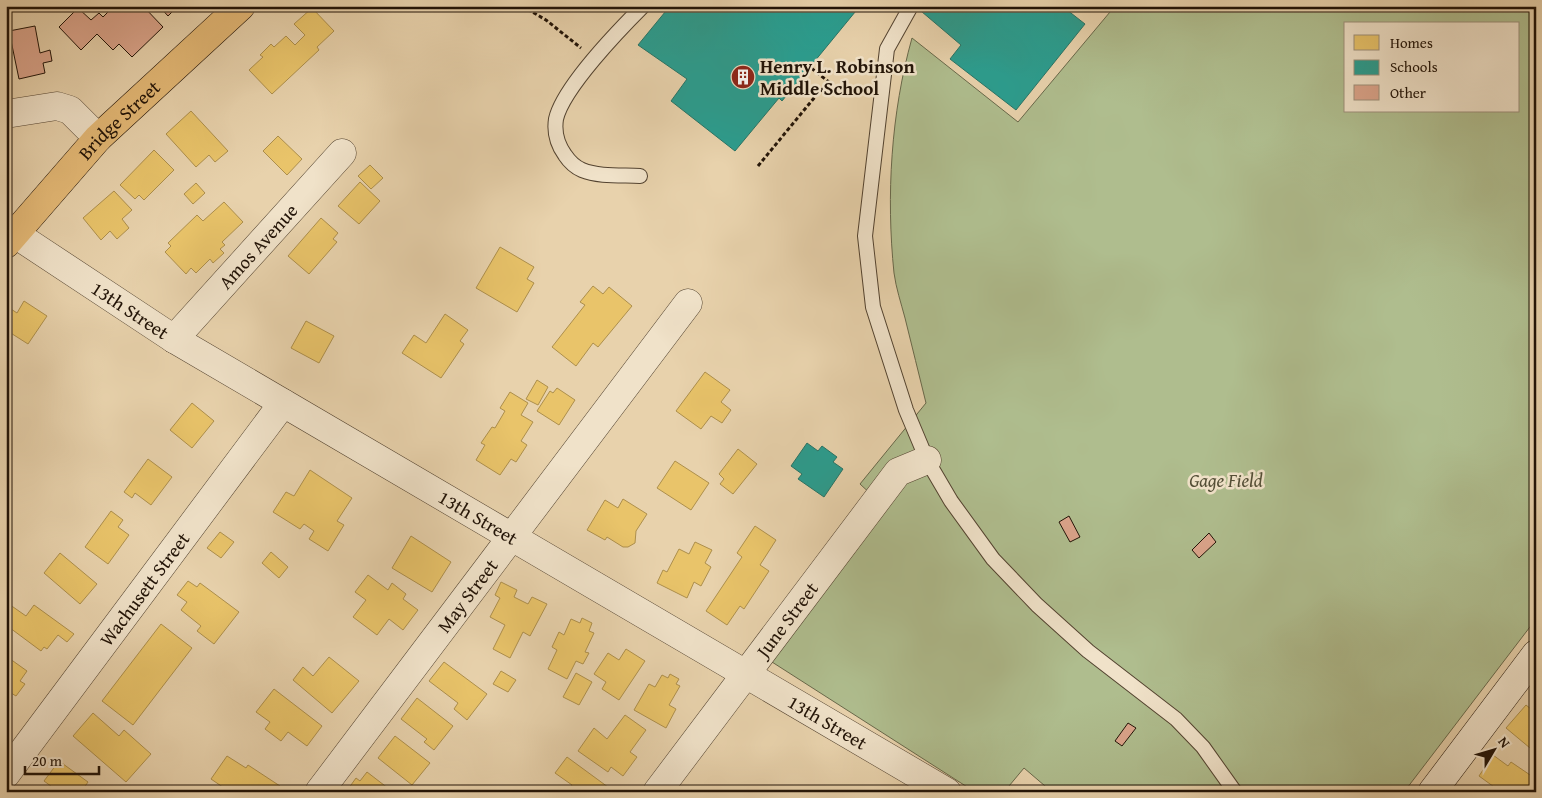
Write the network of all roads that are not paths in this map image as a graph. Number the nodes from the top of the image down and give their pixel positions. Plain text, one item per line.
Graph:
1 (241, 6) edge
2 (643, 6) edge
3 (912, 6) edge
4 (6, 114) edge
5 (98, 138) junction
6 (342, 153) dead end
7 (640, 176) dead end
8 (9, 235) edge
9 (688, 303) dead end
10 (174, 339) junction
11 (283, 403) junction
12 (926, 460) junction
13 (512, 536) junction
14 (1536, 654) edge
15 (746, 675) junction
16 (6, 774) edge
17 (319, 792) edge
18 (656, 792) edge
19 (947, 792) edge
20 (1235, 792) edge
21 (1432, 792) edge

1 - 5 main road, Bridge Street
2 - 7 lane
3 - 12 lane
4 - 5 street
5 - 8 main road, Bridge Street
6 - 10 street, Amos Avenue
8 - 10 street, 13th Street
9 - 13 street, May Street
10 - 11 street, 13th Street
11 - 13 street, 13th Street
11 - 16 street, Wachusett Street
12 - 15 street, June Street
12 - 20 lane
13 - 15 street, 13th Street
13 - 17 street, May Street
14 - 21 street
15 - 18 street, June Street
15 - 19 street, 13th Street

